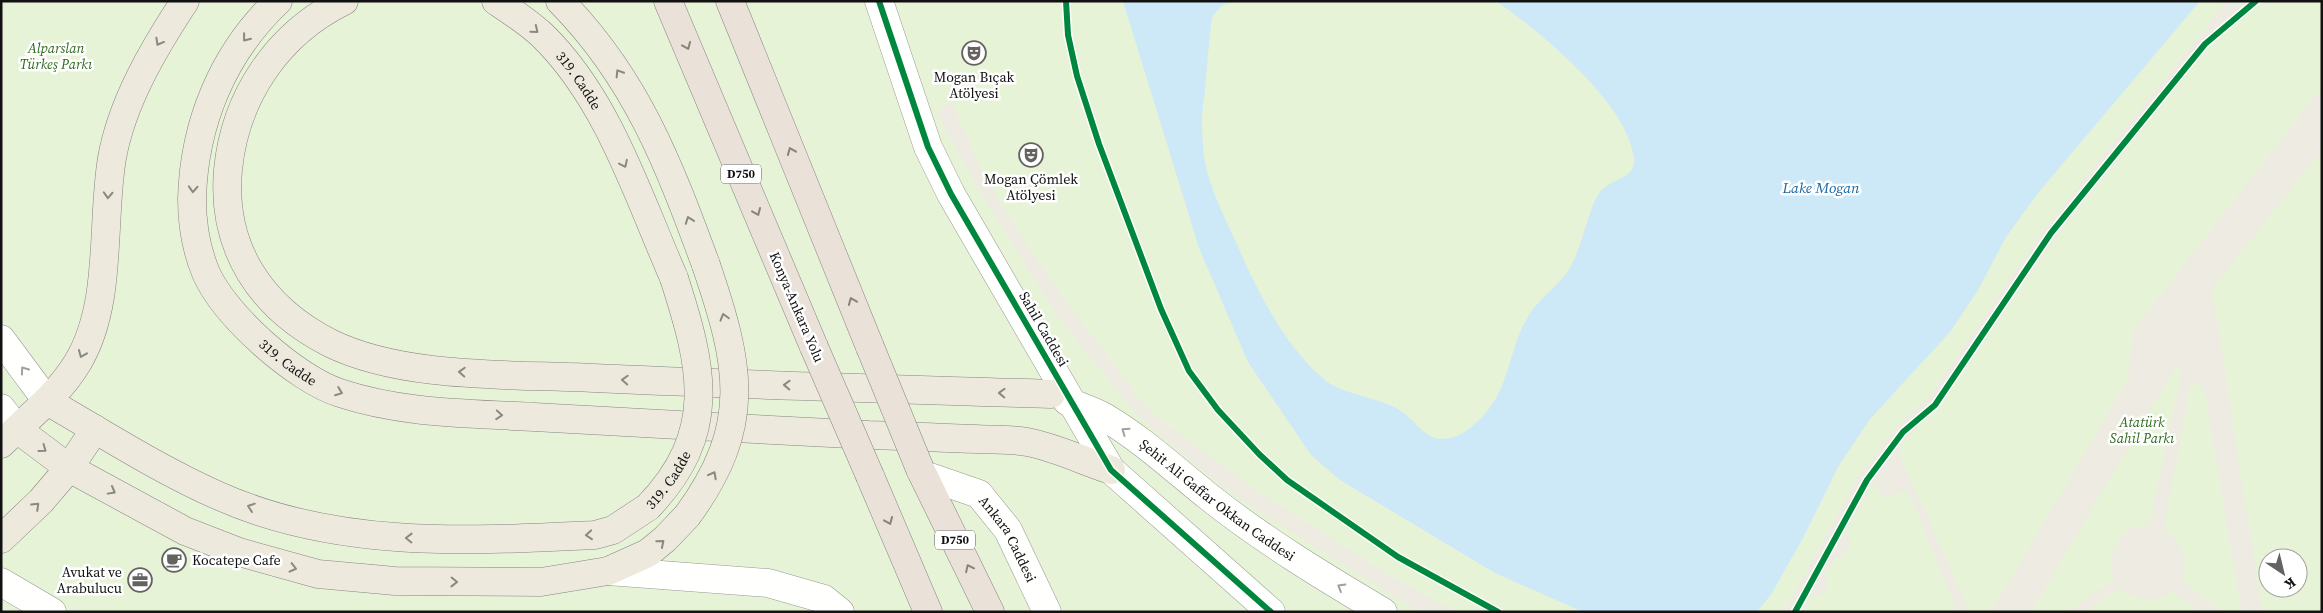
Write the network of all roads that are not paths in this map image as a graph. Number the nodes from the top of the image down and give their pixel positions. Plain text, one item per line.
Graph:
1 (185, 1) edge
2 (344, 1) edge
3 (496, 1) edge
4 (560, 1) edge
5 (668, 1) edge
6 (730, 1) edge
7 (879, 1) edge
8 (270, 6) edge
9 (1, 339) edge
10 (1062, 399) junction
11 (47, 401) junction
12 (6, 427) edge
13 (95, 429) junction
14 (69, 468) junction
15 (1111, 470) junction
16 (922, 472) junction
17 (1, 539) edge
18 (608, 571) junction
19 (1, 582) edge
20 (52, 612) edge
21 (840, 612) edge
22 (928, 612) edge
23 (990, 612) edge
24 (1047, 612) edge
25 (1271, 612) edge
26 (1384, 612) edge

1 -> 11 main road
10 -> 2 main road
3 -> 13 main road, 319. Cadde, bridge
18 -> 4 main road, bridge
5 -> 22 highway, Konya-Ankara Yolu / D750, bridge
16 -> 6 highway, D750, bridge
7 - 10 street, Sahil Caddesi
8 -> 15 main road, 319. Cadde
11 -> 9 street, 319. Cadde
10 - 15 street, Sahil Caddesi
26 -> 10 street, Şehit Ali Gaffar Okkan Caddesi
11 - 12 main road
11 - 13 main road, 319. Cadde
12 -> 14 main road
13 - 14 main road
17 -> 14 main road
14 -> 18 main road
15 - 25 street, Sahil Caddesi
23 -> 16 highway, D750
16 - 24 street, Ankara Caddesi
18 - 21 street
19 - 20 street

